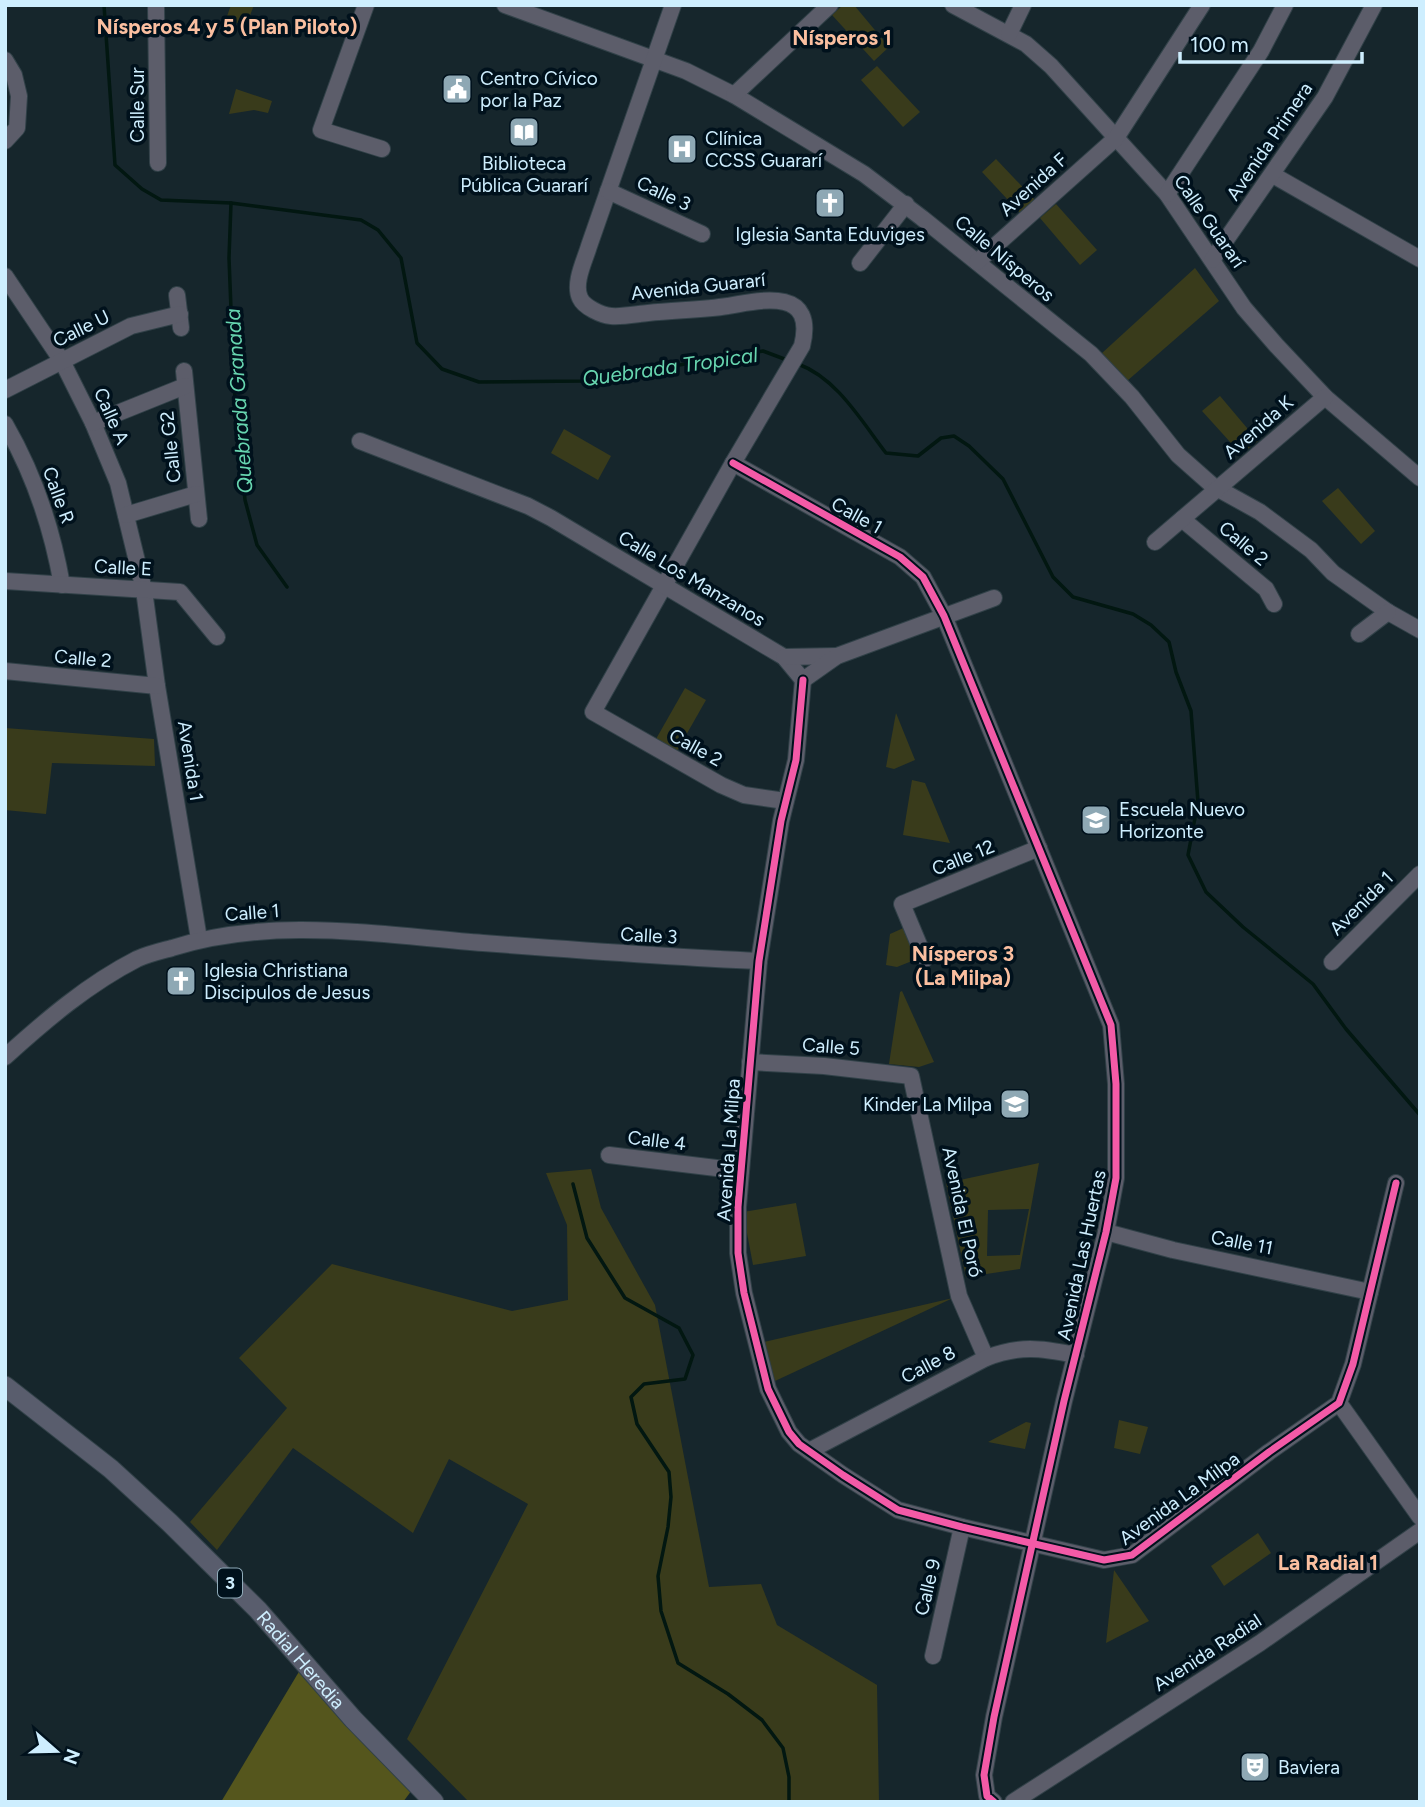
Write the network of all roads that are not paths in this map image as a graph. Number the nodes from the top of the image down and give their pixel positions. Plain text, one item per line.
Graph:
1 (156, 5) edge
2 (366, 5) edge
3 (505, 5) edge
4 (673, 5) edge
5 (830, 5) edge
6 (953, 5) edge
7 (1023, 5) edge
8 (1202, 5) edge
9 (1285, 5) edge
10 (1374, 5) edge
11 (1009, 34) junction
12 (5, 60) edge
13 (654, 60) junction
14 (734, 95) junction
15 (1116, 138) junction
16 (5, 141) edge
17 (382, 149) dead end
18 (158, 163) dead end
19 (1273, 175) junction
20 (608, 191) junction
21 (1167, 194) junction
22 (905, 204) junction
23 (702, 234) dead end
24 (1420, 259) edge
25 (1212, 260) junction
26 (860, 262) dead end
27 (977, 262) junction
28 (5, 276) edge
29 (177, 295) dead end
30 (62, 361) junction
31 (5, 390) edge
32 (1325, 397) junction
33 (93, 422) junction
34 (5, 424) edge
35 (360, 441) dead end
36 (733, 463) junction
37 (1420, 478) edge
38 (1218, 489) junction
39 (196, 494) junction
40 (126, 515) junction
41 (199, 519) dead end
42 (1182, 519) junction
43 (1155, 542) dead end
44 (5, 581) edge
45 (62, 585) junction
46 (663, 587) junction
47 (144, 590) junction
48 (994, 598) dead end
49 (1274, 604) dead end
50 (1388, 611) junction
51 (944, 617) junction
52 (1420, 630) edge
53 (1359, 634) dead end
54 (216, 637) dead end
55 (837, 656) junction
56 (784, 657) junction
57 (5, 671) edge
58 (803, 680) junction
59 (157, 686) junction
60 (593, 712) joint
61 (785, 800) junction
62 (1039, 848) junction
63 (1420, 874) edge
64 (199, 939) junction
65 (537, 947) joint
66 (925, 959) dead end
67 (759, 961) junction
68 (1332, 962) dead end
69 (5, 1057) edge
70 (750, 1062) junction
71 (908, 1074) joint
72 (609, 1155) dead end
73 (741, 1171) junction
74 (1396, 1183) dead end
75 (1106, 1232) junction
76 (1370, 1292) junction
77 (1076, 1355) junction
78 (985, 1358) junction
79 (5, 1386) edge
80 (1339, 1403) junction
81 (809, 1451) junction
82 (1420, 1517) edge
83 (962, 1528) junction
84 (1420, 1531) edge
85 (1033, 1545) junction
86 (933, 1656) dead end
87 (990, 1799) edge
88 (434, 1802) edge
89 (1013, 1802) edge

1 - 18 street, Calle Sur
2 - 17 street
3 - 13 street, Calle Nísperos
4 - 13 street, Avenida Guararí
5 - 14 street
6 - 11 street, Calle Guararí
7 - 11 street
8 - 15 street, Avenida F
9 - 21 street
10 - 19 street, Avenida Primera
11 - 15 street, Calle Guararí
12 - 16 street
13 - 14 street, Calle Nísperos
13 - 20 street, Avenida Guararí
14 - 22 street, Calle Nísperos
15 - 21 street, Calle Guararí
15 - 27 street, Avenida F
19 - 24 street
19 - 25 street, Avenida Primera
20 - 23 street, Calle 3
20 - 36 street, Avenida Guararí
21 - 25 street, Calle Guararí
22 - 26 street
22 - 27 street, Calle Nísperos
25 - 32 street, Calle Guararí
27 - 38 street, Calle Nísperos
28 - 30 street, Calle A
29 - 30 street, Calle U
30 - 31 street, Calle U
30 - 33 street, Calle A
32 - 37 street, Calle Guararí
32 - 38 street, Avenida K
33 - 39 street, Calle G2
33 - 40 street, Calle A
34 - 45 street, Calle R
35 - 46 street, Calle Los Manzanos
36 - 46 street, Avenida Guararí
36 - 51 street, Calle 1
38 - 42 street, Avenida K
38 - 50 street, Calle Nísperos
39 - 40 street
39 - 41 street, Calle G2
40 - 47 street, Calle A
42 - 43 street, Avenida K
42 - 49 street, Calle 2
44 - 45 street, Calle E
45 - 47 street, Calle E
46 - 56 street, Calle Los Manzanos
46 - 60 street, Avenida Guararí
47 - 54 street, Calle E
47 - 59 street, Avenida 1
48 - 51 street
50 - 52 street, Calle Nísperos
50 - 53 street
51 - 55 street
51 - 62 street, Avenida Las Huertas
55 - 56 street
55 - 58 street
56 - 58 street, Calle Los Manzanos
57 - 59 street, Calle 2
58 - 61 street, Avenida La Milpa
59 - 64 street, Avenida 1
60 - 61 street, Calle 2
61 - 67 street, Avenida La Milpa
62 - 66 street, Calle 12
62 - 75 street, Avenida Las Huertas
63 - 68 street, Avenida 1
64 - 65 street, Calle 1
64 - 69 street, Calle 1
65 - 67 street, Calle 3
67 - 70 street, Avenida La Milpa
70 - 71 street, Calle 5
70 - 73 street, Avenida La Milpa
71 - 78 street, Avenida El Poró
72 - 73 street, Calle 4
73 - 81 street, Avenida La Milpa
74 - 76 street
75 - 76 street, Calle 11
75 - 77 street, Avenida Las Huertas
76 - 80 street
77 - 78 street, Calle 8
77 - 85 street, Avenida Las Huertas
78 - 81 street, Calle 8
79 - 88 main road, Radial Heredia / 3
80 - 82 street
80 - 85 street, Avenida La Milpa
81 - 83 street, Avenida La Milpa
83 - 85 street, Avenida La Milpa
83 - 86 street, Calle 9
84 - 89 street, Avenida Radial
85 - 87 street, Avenida Las Huertas

